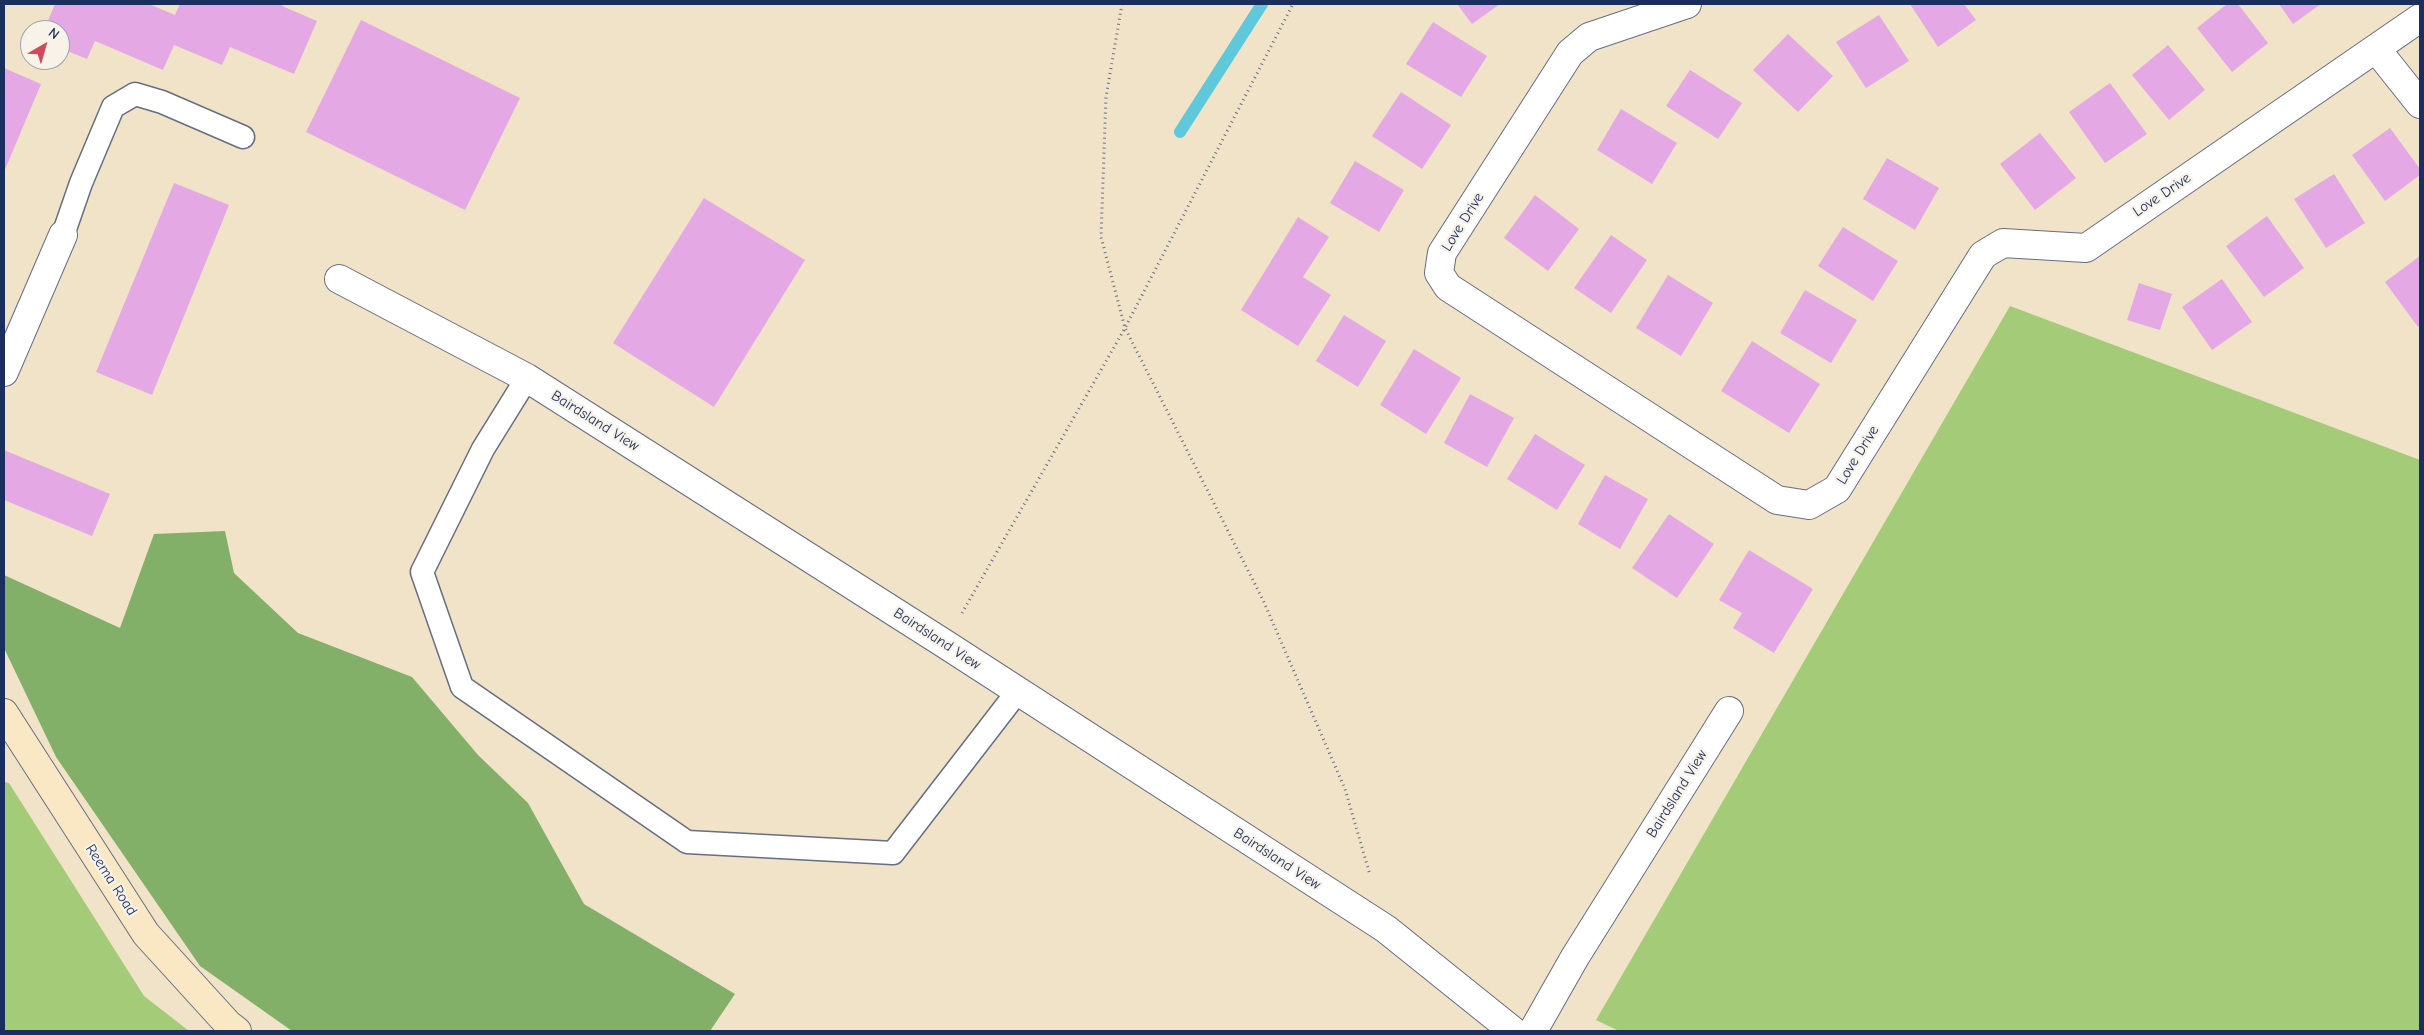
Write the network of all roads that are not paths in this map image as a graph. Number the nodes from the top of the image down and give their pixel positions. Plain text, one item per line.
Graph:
1 (1687, 4) edge
2 (2420, 18) edge
3 (2377, 50) junction
4 (2420, 104) edge
5 (243, 137) dead end
6 (63, 235) joint
7 (339, 279) dead end
8 (4, 372) edge
9 (527, 378) junction
10 (1018, 691) junction
11 (1729, 711) dead end
12 (4, 713) edge
13 (237, 1031) edge
14 (1513, 1031) edge
15 (1533, 1031) edge

1 - 3 street, Love Drive
2 - 3 street, Love Drive
3 - 4 street
5 - 6 lane
6 - 8 street
7 - 9 street, Bairdsland View
9 - 10 street, Bairdsland View
9 - 10 lane
10 - 14 street, Bairdsland View
11 - 15 street, Bairdsland View
12 - 13 street, Reema Road

